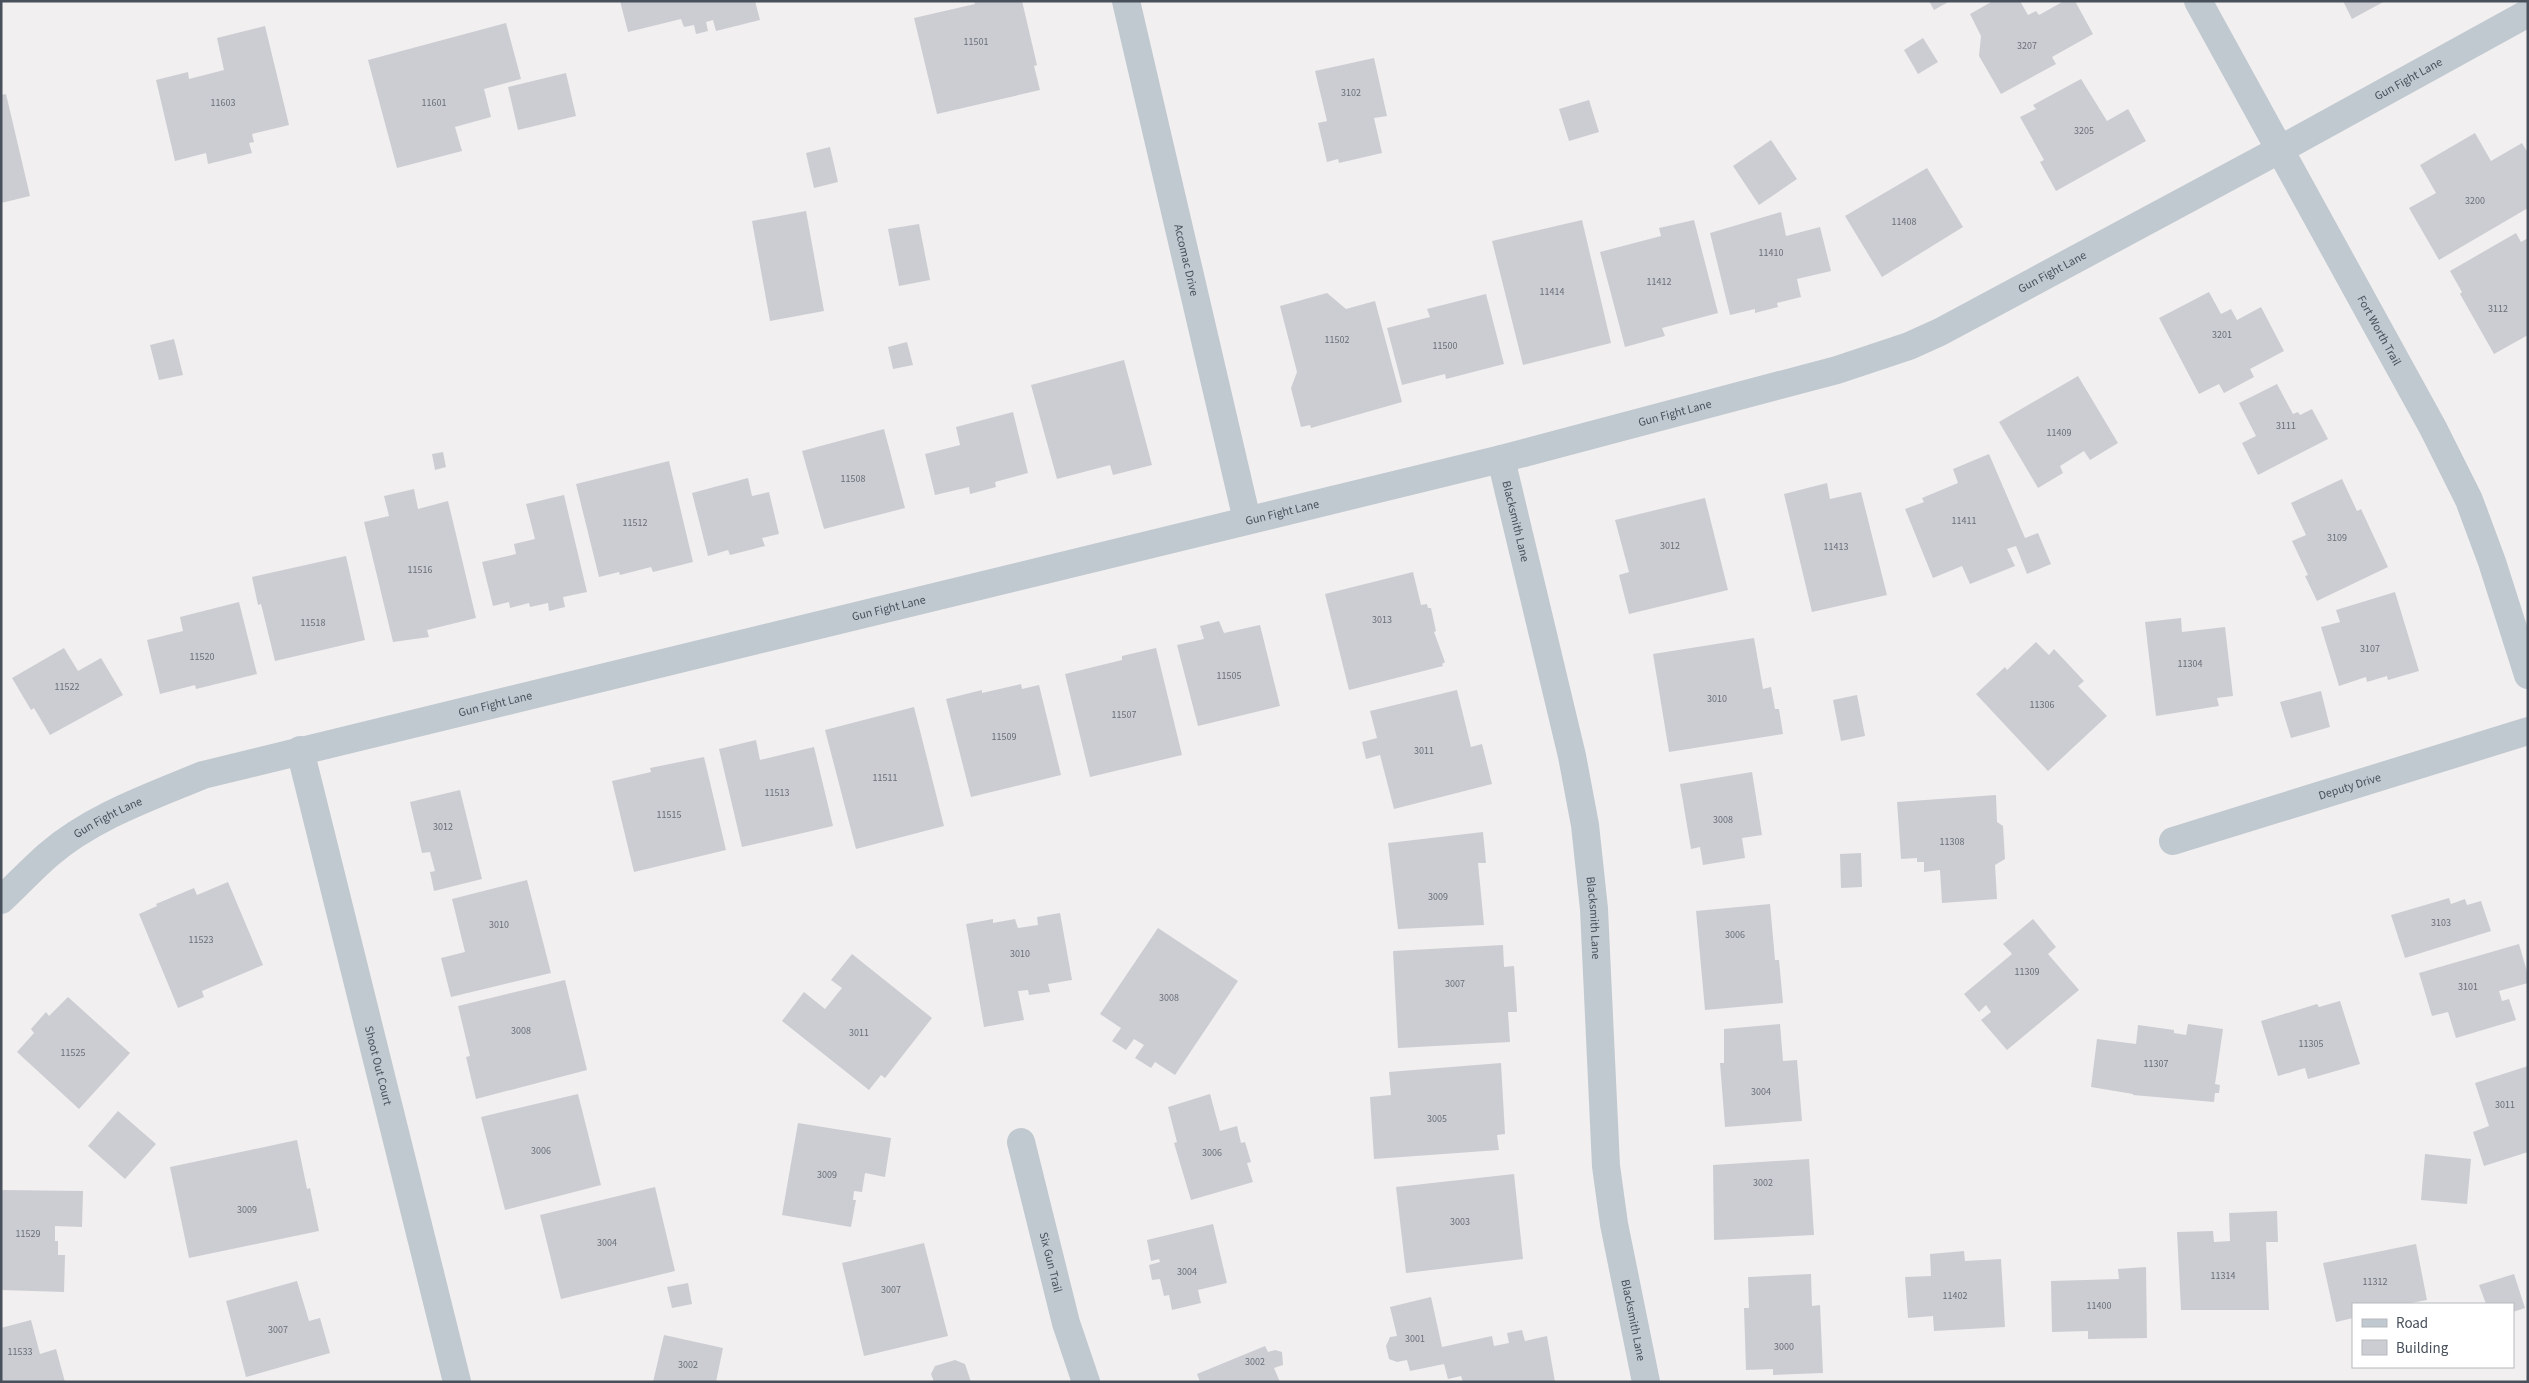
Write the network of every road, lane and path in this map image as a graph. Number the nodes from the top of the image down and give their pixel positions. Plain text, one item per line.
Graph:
1 (1126, 1) edge
2 (2198, 1) edge
3 (2528, 13) edge
4 (2279, 150) junction
5 (1501, 459) junction
6 (1247, 520) junction
7 (2528, 675) edge
8 (2528, 731) edge
9 (300, 750) junction
10 (2173, 841) dead end
11 (1, 900) edge
12 (1020, 1142) dead end
13 (457, 1382) edge
14 (1086, 1382) edge
15 (1646, 1382) edge

1 - 6 street, Accomac Drive
2 - 4 street, Fort Worth Trail
3 - 4 street, Gun Fight Lane
4 - 5 street, Gun Fight Lane
4 - 7 street, Fort Worth Trail
5 - 6 street, Gun Fight Lane
5 - 15 street, Blacksmith Lane
6 - 9 street, Gun Fight Lane
8 - 10 street, Deputy Drive
9 - 11 street, Gun Fight Lane
9 - 13 street, Shoot Out Court
12 - 14 street, Six Gun Trail

